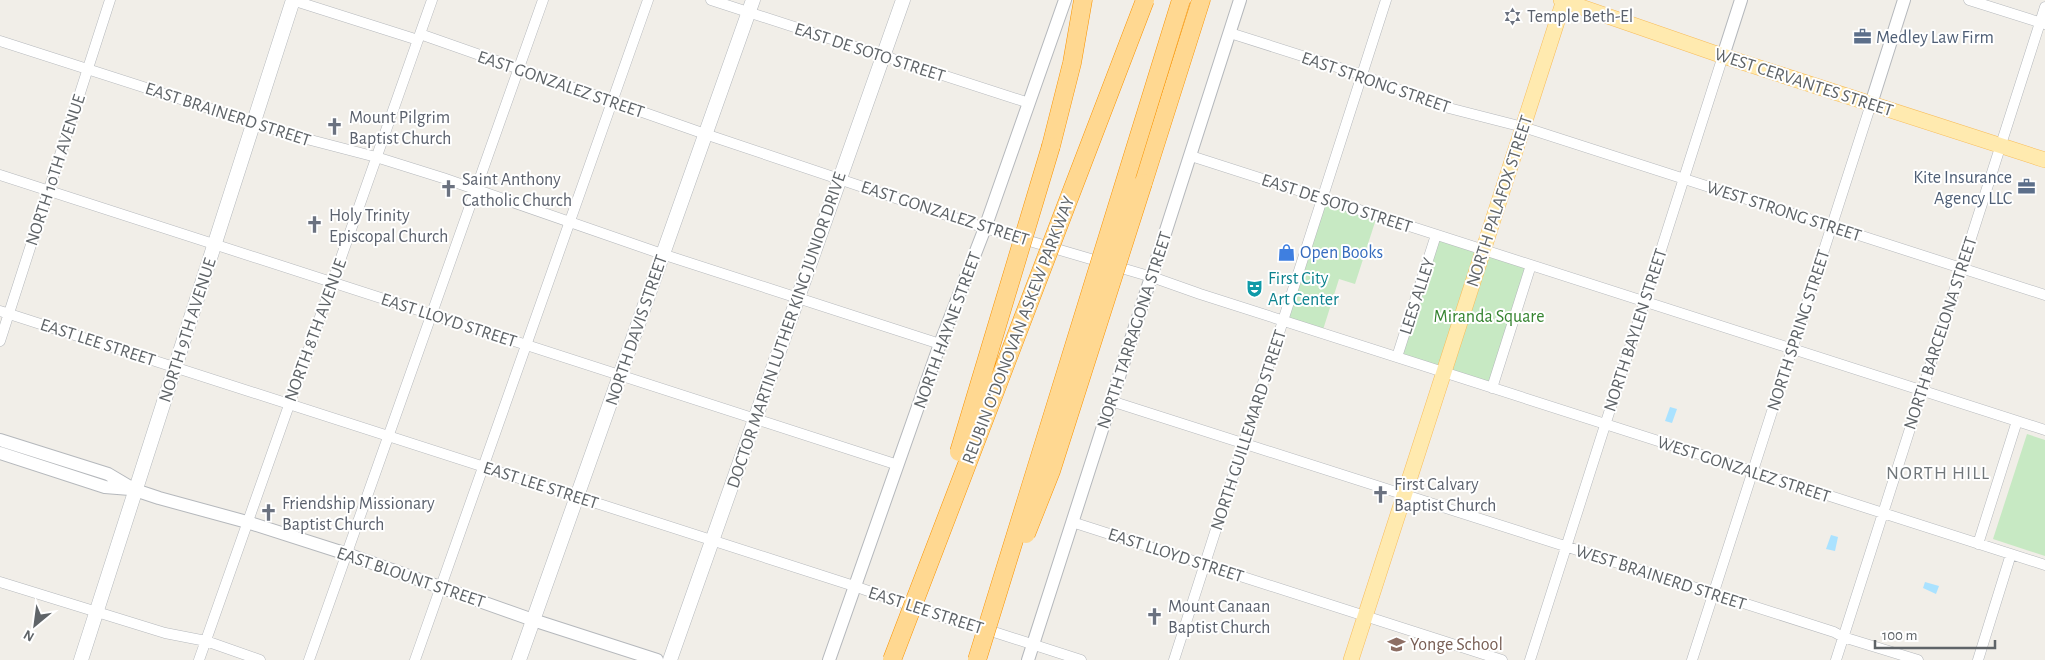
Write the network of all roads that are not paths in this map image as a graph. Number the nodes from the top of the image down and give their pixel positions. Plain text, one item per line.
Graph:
1 (110, 0) edge
2 (293, 0) edge
3 (432, 0) edge
4 (542, 0) edge
5 (648, 0) edge
6 (711, 0) edge
7 (903, 0) edge
8 (1066, 0) edge
9 (1083, 0) edge
10 (1145, 0) edge
11 (1181, 0) edge
12 (1201, 0) edge
13 (1240, 0) edge
14 (1386, 0) edge
15 (1563, 0) edge
16 (1741, 0) edge
17 (1904, 0) edge
18 (1969, 0) edge
19 (750, 6) edge
20 (2045, 7) edge
21 (2042, 23) edge
22 (1230, 33) junction
23 (419, 37) junction
24 (0, 41) edge
25 (883, 56) junction
26 (1723, 56) junction
27 (88, 69) junction
28 (518, 69) junction
29 (1362, 76) junction
30 (612, 102) junction
31 (1029, 104) junction
32 (1871, 104) junction
33 (254, 123) junction
34 (1523, 127) junction
35 (705, 134) junction
36 (2000, 145) junction
37 (1190, 156) junction
38 (376, 157) junction
39 (2045, 160) edge
40 (0, 176) edge
41 (840, 178) junction
42 (1684, 179) junction
43 (476, 189) junction
44 (48, 191) junction
45 (1322, 198) junction
46 (570, 223) junction
47 (1831, 226) junction
48 (985, 228) junction
49 (1436, 235) junction
50 (214, 245) junction
51 (1483, 250) junction
52 (662, 254) junction
53 (1531, 265) junction
54 (1961, 268) junction
55 (1152, 277) junction
56 (332, 282) junction
57 (2045, 295) edge
58 (798, 298) junction
59 (1644, 302) junction
60 (4, 312) edge
61 (431, 314) junction
62 (1283, 320) junction
63 (0, 341) edge
64 (940, 344) junction
65 (526, 345) junction
66 (1792, 349) junction
67 (1397, 357) junction
68 (175, 367) junction
69 (1444, 372) junction
70 (620, 375) junction
71 (1492, 388) junction
72 (1921, 390) junction
73 (1111, 401) junction
74 (289, 404) junction
75 (755, 419) junction
76 (2017, 421) junction
77 (1605, 424) junction
78 (2045, 430) edge
79 (389, 436) junction
80 (0, 440) edge
81 (1244, 443) junction
82 (0, 453) edge
83 (898, 465) junction
84 (483, 467) junction
85 (1753, 471) junction
86 (135, 490) junction
87 (1404, 495) junction
88 (577, 497) junction
89 (1882, 513) junction
90 (247, 522) junction
91 (1072, 522) junction
92 (712, 540) junction
93 (1978, 544) junction
94 (1566, 546) junction
95 (347, 554) junction
96 (2011, 554) junction
97 (1204, 564) junction
98 (2045, 565) edge
99 (0, 582) edge
100 (854, 586) junction
101 (441, 587) junction
102 (1713, 594) junction
103 (96, 613) junction
104 (1366, 616) junction
105 (533, 620) junction
106 (979, 630) junction
107 (1843, 638) junction
108 (206, 641) junction
109 (1033, 644) junction
110 (80, 660) edge
111 (199, 660) edge
112 (260, 660) edge
113 (309, 660) edge
114 (415, 660) edge
115 (519, 660) edge
116 (657, 660) edge
117 (670, 660) edge
118 (829, 660) edge
119 (891, 660) edge
120 (977, 660) edge
121 (986, 660) edge
122 (1028, 660) edge
123 (1081, 660) edge
124 (1174, 660) edge
125 (1352, 660) edge
126 (1502, 660) edge
127 (1530, 660) edge
128 (1692, 660) edge
129 (1836, 660) edge
130 (1918, 660) edge
131 (1978, 660) edge

1 - 27 street, NORTH 10TH AVENUE
2 - 23 street, EAST GONZALEZ STREET
2 - 33 main road, NORTH 9TH AVENUE
3 - 23 street, NORTH 8TH AVENUE
4 - 28 street
5 - 30 street
6 - 19 street, EAST DE SOTO STREET
7 - 25 main road, DOCTOR MARTIN LUTHER KING JUNIOR DRIVE
8 - 31 street, NORTH HAYNE STREET
9 - 119 highway, bridge
10 - 119 highway, REUBIN O'DONOVAN ASKEW PARKWAY, bridge
11 - 106 highway, bridge
12 - 106 highway, bridge
13 - 22 street, NORTH TARRAGONA STREET
14 - 29 street, NORTH GUILLEMARD STREET
15 - 26 main road, WEST CERVANTES STREET
15 - 34 main road, NORTH PALAFOX STREET
16 - 26 street, NORTH BAYLEN STREET
17 - 32 street, NORTH SPRING STREET
18 - 21 street
19 - 25 street, EAST DE SOTO STREET
19 - 35 main road, NORTH DAVIS STREET
20 - 21 street, NORTH BARCELONA STREET
21 - 36 street, NORTH BARCELONA STREET
22 - 29 street, EAST STRONG STREET
22 - 37 street, NORTH TARRAGONA STREET
23 - 28 street, EAST GONZALEZ STREET
23 - 38 street, NORTH 8TH AVENUE
24 - 27 street, EAST BRAINERD STREET
25 - 31 street, EAST DE SOTO STREET
25 - 41 main road, DOCTOR MARTIN LUTHER KING JUNIOR DRIVE
26 - 32 main road, WEST CERVANTES STREET
26 - 42 street, NORTH BAYLEN STREET
27 - 33 street, EAST BRAINERD STREET
27 - 44 street, NORTH 10TH AVENUE
28 - 30 street, EAST GONZALEZ STREET
28 - 43 street
29 - 34 street, EAST STRONG STREET
29 - 45 street, NORTH GUILLEMARD STREET
30 - 35 street, EAST GONZALEZ STREET
30 - 46 street
31 - 48 street, NORTH HAYNE STREET
32 - 36 main road, WEST CERVANTES STREET
32 - 47 street, NORTH SPRING STREET
33 - 38 street, EAST BRAINERD STREET
33 - 50 main road, NORTH 9TH AVENUE
34 - 42 street, WEST STRONG STREET
34 - 51 main road, NORTH PALAFOX STREET
35 - 41 street, EAST GONZALEZ STREET
35 - 52 main road, NORTH DAVIS STREET
36 - 39 main road, WEST CERVANTES STREET
36 - 54 street, NORTH BARCELONA STREET
37 - 45 street, EAST DE SOTO STREET
37 - 55 street, NORTH TARRAGONA STREET
38 - 43 street, EAST BRAINERD STREET
38 - 56 street, NORTH 8TH AVENUE
40 - 44 street, EAST LLOYD STREET
41 - 48 street, EAST GONZALEZ STREET
41 - 58 main road, DOCTOR MARTIN LUTHER KING JUNIOR DRIVE
42 - 47 street, WEST STRONG STREET
42 - 59 street, NORTH BAYLEN STREET
43 - 46 street, EAST BRAINERD STREET
43 - 61 street
44 - 50 street, EAST LLOYD STREET
44 - 60 street, NORTH 10TH AVENUE
45 - 49 street, EAST DE SOTO STREET
45 - 62 street, NORTH GUILLEMARD STREET
46 - 52 street, EAST BRAINERD STREET
46 - 65 street
47 - 54 street, WEST STRONG STREET
47 - 66 street, NORTH SPRING STREET
48 - 55 street, EAST GONZALEZ STREET
48 - 64 street, NORTH HAYNE STREET
49 - 51 street, EAST DE SOTO STREET
49 - 67 street, LEES ALLEY
50 - 56 street, EAST LLOYD STREET
50 - 68 main road, NORTH 9TH AVENUE
51 - 53 street, EAST DE SOTO STREET
51 - 69 main road, NORTH PALAFOX STREET
52 - 58 street, EAST BRAINERD STREET
52 - 70 main road, NORTH DAVIS STREET
53 - 59 street, EAST DE SOTO STREET
53 - 71 street
54 - 57 street, WEST STRONG STREET
54 - 72 street, NORTH BARCELONA STREET
55 - 62 street, EAST GONZALEZ STREET
55 - 73 street, NORTH TARRAGONA STREET
56 - 61 street, EAST LLOYD STREET
56 - 74 street, NORTH 8TH AVENUE
58 - 64 street, EAST BRAINERD STREET
58 - 75 main road, DOCTOR MARTIN LUTHER KING JUNIOR DRIVE
59 - 66 street, EAST DE SOTO STREET
59 - 77 street, NORTH BAYLEN STREET
60 - 63 street, NORTH 10TH AVENUE
60 - 68 street, EAST LEE STREET
61 - 65 street, EAST LLOYD STREET
61 - 79 street
62 - 67 street, EAST GONZALEZ STREET
62 - 81 street, NORTH GUILLEMARD STREET
64 - 83 street, NORTH HAYNE STREET
65 - 70 street, EAST LLOYD STREET
65 - 84 street
66 - 72 street, EAST DE SOTO STREET
66 - 85 street, NORTH SPRING STREET
67 - 69 street, EAST GONZALEZ STREET
68 - 74 street, EAST LEE STREET
68 - 86 main road, NORTH 9TH AVENUE
69 - 71 street, WEST GONZALEZ STREET
69 - 87 main road, NORTH PALAFOX STREET
70 - 75 street, EAST LLOYD STREET
70 - 88 main road, NORTH DAVIS STREET
71 - 77 street, WEST GONZALEZ STREET
72 - 76 street, EAST DE SOTO STREET
72 - 89 street, NORTH BARCELONA STREET
73 - 81 street
73 - 91 street, NORTH TARRAGONA STREET
74 - 79 street, EAST LEE STREET
74 - 90 street, NORTH 8TH AVENUE
75 - 83 street, EAST LLOYD STREET
75 - 92 main road, DOCTOR MARTIN LUTHER KING JUNIOR DRIVE
76 - 78 street, EAST DE SOTO STREET
76 - 93 street
77 - 85 street, WEST GONZALEZ STREET
77 - 94 street, NORTH BAYLEN STREET
79 - 84 street, EAST LEE STREET
79 - 95 street
80 - 86 street, EAST BLOUNT STREET
81 - 87 street
81 - 97 street, NORTH GUILLEMARD STREET
82 - 86 street, EAST BLOUNT STREET
83 - 100 street, NORTH HAYNE STREET
84 - 88 street, EAST LEE STREET
84 - 101 street
85 - 89 street, WEST GONZALEZ STREET
85 - 102 street, NORTH SPRING STREET
86 - 90 street, EAST BLOUNT STREET
86 - 103 main road, NORTH 9TH AVENUE
87 - 94 street, WEST BRAINERD STREET
87 - 104 main road, NORTH PALAFOX STREET
88 - 92 street, EAST LEE STREET
88 - 105 main road, NORTH DAVIS STREET
89 - 93 street, WEST GONZALEZ STREET
89 - 107 street, NORTH BARCELONA STREET
90 - 95 street, EAST BLOUNT STREET
90 - 108 street, NORTH 8TH AVENUE
91 - 97 street, EAST LLOYD STREET
91 - 109 street, NORTH TARRAGONA STREET
92 - 100 street, EAST LEE STREET
92 - 117 main road, DOCTOR MARTIN LUTHER KING JUNIOR DRIVE
93 - 96 street, WEST GONZALEZ STREET
94 - 102 street, WEST BRAINERD STREET
94 - 127 street, NORTH BAYLEN STREET
95 - 101 street, EAST BLOUNT STREET
95 - 113 street
96 - 98 street, WEST GONZALEZ STREET
96 - 131 street
97 - 104 street, EAST LLOYD STREET
97 - 124 street, NORTH GUILLEMARD STREET
99 - 103 street
100 - 106 street, EAST LEE STREET
100 - 118 street, NORTH HAYNE STREET
101 - 105 street, EAST BLOUNT STREET
101 - 114 street
102 - 107 street, WEST BRAINERD STREET
102 - 128 street, NORTH SPRING STREET
103 - 108 street
103 - 110 main road, NORTH 9TH AVENUE
104 - 125 main road, NORTH PALAFOX STREET
104 - 126 street, EAST LLOYD STREET
105 - 115 main road, NORTH DAVIS STREET
105 - 116 street, EAST BLOUNT STREET
106 - 109 street, EAST LEE STREET
106 - 120 highway, bridge
106 - 121 street
107 - 129 street, NORTH BARCELONA STREET
107 - 130 street, WEST BRAINERD STREET
108 - 111 street, NORTH 8TH AVENUE
108 - 112 street
109 - 122 street, NORTH TARRAGONA STREET
109 - 123 street, EAST LEE STREET

